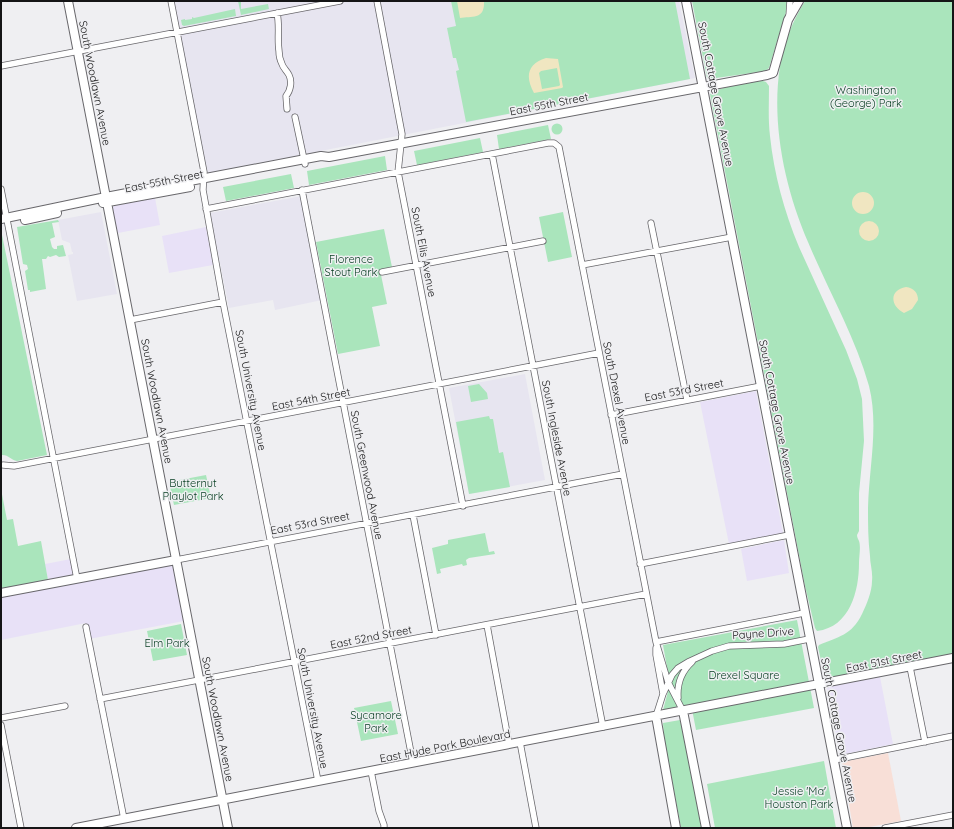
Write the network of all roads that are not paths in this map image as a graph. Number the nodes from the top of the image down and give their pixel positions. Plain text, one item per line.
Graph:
1 (68, 1) edge
2 (171, 1) edge
3 (340, 1) edge
4 (377, 1) edge
5 (686, 1) edge
6 (796, 2) edge
7 (277, 13) junction
8 (177, 32) junction
9 (78, 52) junction
10 (1, 66) edge
11 (703, 86) junction
12 (287, 109) dead end
13 (295, 117) dead end
14 (402, 142) junction
15 (492, 154) junction
16 (305, 162) junction
17 (398, 172) junction
18 (204, 182) junction
19 (1, 189) edge
20 (302, 190) junction
21 (106, 200) junction
22 (206, 209) junction
23 (4, 221) edge
24 (651, 223) dead end
25 (732, 237) junction
26 (543, 241) dead end
27 (510, 248) junction
28 (657, 251) junction
29 (416, 266) junction
30 (582, 266) junction
31 (382, 272) dead end
32 (223, 302) junction
33 (130, 320) junction
34 (599, 353) junction
35 (533, 366) junction
36 (439, 384) junction
37 (761, 386) junction
38 (687, 400) junction
39 (343, 402) junction
40 (611, 415) junction
41 (248, 421) junction
42 (153, 439) junction
43 (54, 459) junction
44 (3, 464) dead end
45 (623, 474) junction
46 (556, 487) junction
47 (463, 506) junction
48 (413, 515) junction
49 (367, 524) junction
50 (789, 535) junction
51 (271, 542) junction
52 (176, 560) junction
53 (640, 564) junction
54 (77, 579) junction
55 (1, 593) edge
56 (646, 594) junction
57 (580, 608) junction
58 (804, 613) junction
59 (487, 625) junction
60 (86, 627) dead end
61 (436, 635) junction
62 (809, 639) junction
63 (656, 642) junction
64 (390, 644) junction
65 (953, 658) edge
66 (695, 659) junction
67 (294, 662) junction
68 (910, 667) junction
69 (200, 680) junction
70 (668, 682) junction
71 (678, 683) joint
72 (819, 685) junction
73 (663, 694) junction
74 (100, 699) junction
75 (678, 700) junction
76 (65, 706) dead end
77 (683, 711) junction
78 (656, 716) junction
79 (1, 718) edge
80 (1, 725) edge
81 (603, 727) junction
82 (953, 736) edge
83 (520, 742) junction
84 (925, 742) junction
85 (509, 744) junction
86 (834, 760) junction
87 (413, 763) junction
88 (371, 771) junction
89 (318, 782) junction
90 (222, 800) junction
91 (953, 814) edge
92 (124, 819) junction
93 (21, 828) edge
94 (76, 828) edge
95 (228, 828) edge
96 (384, 828) edge
97 (536, 828) edge
98 (676, 828) edge
99 (706, 828) edge
100 (847, 828) edge
101 (886, 828) edge

1 - 9 street, South Woodlawn Avenue
2 - 8 street, South University Avenue
3 - 7 street
4 - 14 street, South Ellis Avenue
5 - 11 street, South Cottage Grove Avenue
6 - 11 street, East 55th Street
7 - 8 street
7 - 12 street
8 - 9 street
8 - 18 street, South University Avenue
9 - 10 street
9 - 21 street, South Woodlawn Avenue
11 - 14 street, East 55th Street
11 - 25 street, South Cottage Grove Avenue
13 - 16 street
14 - 16 street, East 55th Street
14 - 17 street, South Ellis Avenue
15 - 17 street
15 - 27 street, South Ingleside Avenue
15 - 30 street, South Drexel Avenue
16 - 18 street, East 55th Street
17 - 20 street
17 - 29 street, South Ellis Avenue
18 - 21 street, East 55th Street
18 - 22 street, South University Avenue
19 - 23 street
20 - 22 street
20 - 39 street, South Greenwood Avenue
21 - 23 street, East 55th Street
21 - 33 street, South Woodlawn Avenue
22 - 32 street, South University Avenue
23 - 43 street
24 - 28 street
25 - 28 street
25 - 37 street, South Cottage Grove Avenue
26 - 27 street
27 - 29 street
27 - 35 street, South Ingleside Avenue
28 - 30 street
28 - 38 street
29 - 31 street
29 - 36 street, South Ellis Avenue
30 - 34 street, South Drexel Avenue
32 - 33 street
32 - 41 street, South University Avenue
33 - 42 street, South Woodlawn Avenue
34 - 35 street, East 54th Street
34 - 40 street, South Drexel Avenue
35 - 36 street, East 54th Street
35 - 46 street, South Ingleside Avenue
36 - 39 street, East 54th Street
36 - 47 street, South Ellis Avenue
37 - 38 street, East 53rd Street
37 - 50 street, South Cottage Grove Avenue
38 - 40 street, East 53rd Street
39 - 41 street, East 54th Street
39 - 49 street, South Greenwood Avenue
40 - 45 street, South Drexel Avenue
41 - 42 street, East 54th Street
41 - 51 street, South University Avenue
42 - 43 street, East 54th Street
42 - 52 street, South Woodlawn Avenue
43 - 44 street, East 54th Street
43 - 54 street
45 - 46 street, East 53rd Street
45 - 53 street, South Drexel Avenue
46 - 47 street, East 53rd Street
46 - 57 street, South Ingleside Avenue
47 - 48 street, East 53rd Street
48 - 49 street, East 53rd Street
48 - 61 street
49 - 51 street, East 53rd Street
49 - 64 street, South Greenwood Avenue
50 - 53 street
50 - 58 street, South Cottage Grove Avenue
51 - 52 street, East 53rd Street
51 - 67 street, South University Avenue
52 - 54 street, East 53rd Street
52 - 69 street, South Woodlawn Avenue
53 - 56 street, South Drexel Avenue
54 - 55 street, East 53rd Street
56 - 57 street, East 52nd Street
56 - 63 street, South Drexel Avenue
57 - 59 street, East 52nd Street
57 - 81 street, South Ingleside Avenue
58 - 62 street, South Cottage Grove Avenue
58 - 63 street
59 - 61 street, East 52nd Street
59 - 85 street
60 - 74 street
61 - 64 street, East 52nd Street
62 - 66 street, Payne Drive
62 - 72 street, South Cottage Grove Avenue
63 - 70 street, South Drexel Avenue
63 - 73 street, South Drexel Avenue
64 - 67 street, East 52nd Street
64 - 87 street, South Greenwood Avenue
65 - 68 street, East 51st Street
66 - 70 street, Payne Drive
66 - 71 street, Payne Drive
67 - 69 street, East 52nd Street
67 - 89 street, South University Avenue
68 - 72 street, East 51st Street
68 - 84 street
69 - 74 street, East 52nd Street
69 - 90 street, South Woodlawn Avenue
70 - 73 street, Payne Drive
70 - 75 street, South Drexel Avenue
71 - 75 street, South Drexel Avenue
72 - 77 street, East Hyde Park Boulevard
72 - 86 street, South Cottage Grove Avenue
73 - 78 street, South Drexel Avenue
74 - 92 street
75 - 77 street, South Drexel Avenue
76 - 79 street
77 - 78 street, East Hyde Park Boulevard
77 - 99 street
78 - 81 street, East Hyde Park Boulevard
78 - 98 street
80 - 93 street
81 - 83 street, East Hyde Park Boulevard
82 - 84 street
83 - 85 street, East Hyde Park Boulevard
83 - 97 street
84 - 86 street
85 - 87 street, East Hyde Park Boulevard
86 - 100 street, South Cottage Grove Avenue
87 - 88 street, East Hyde Park Boulevard
88 - 89 street, East Hyde Park Boulevard
88 - 96 street
89 - 90 street, East Hyde Park Boulevard
90 - 92 street, East Hyde Park Boulevard
90 - 95 street, South Woodlawn Avenue
91 - 101 street
92 - 94 street, East Hyde Park Boulevard

